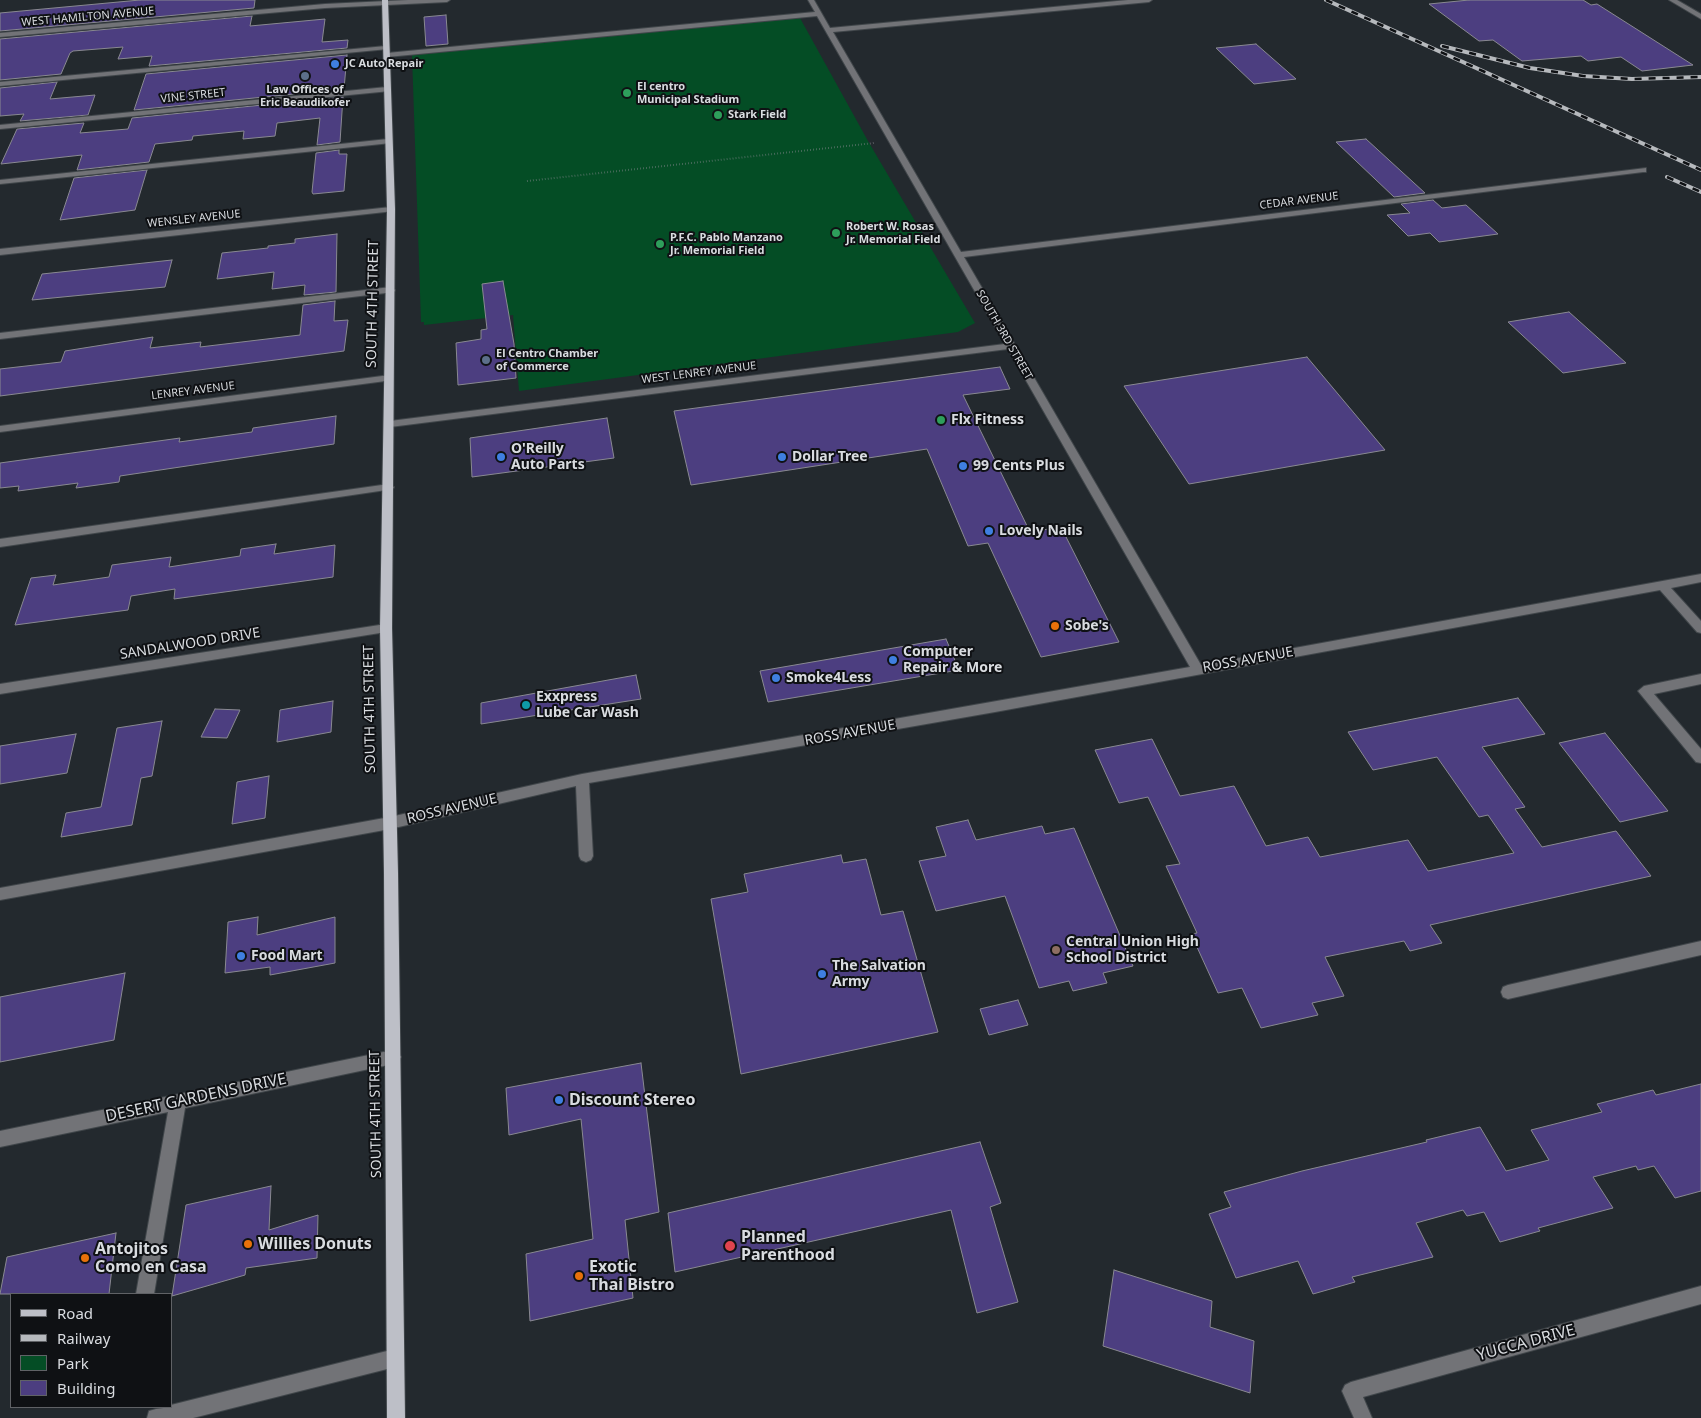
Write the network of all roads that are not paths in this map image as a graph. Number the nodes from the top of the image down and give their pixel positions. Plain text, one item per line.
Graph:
1 (447, 0) edge
2 (811, 0) edge
3 (1149, 0) edge
4 (1672, 0) edge
5 (385, 2) edge
6 (325, 3) edge
7 (819, 14) junction
8 (1701, 17) edge
9 (828, 30) junction
10 (0, 35) edge
11 (387, 52) junction
12 (0, 84) edge
13 (387, 89) junction
14 (0, 126) edge
15 (388, 142) junction
16 (1643, 170) dead end
17 (0, 182) edge
18 (391, 209) junction
19 (0, 252) edge
20 (958, 255) junction
21 (391, 290) junction
22 (0, 336) edge
23 (1010, 346) junction
24 (390, 378) junction
25 (390, 424) junction
26 (0, 429) edge
27 (389, 487) junction
28 (0, 543) edge
29 (1701, 578) edge
30 (1662, 585) junction
31 (386, 628) junction
32 (1701, 629) edge
33 (1197, 669) junction
34 (1701, 679) edge
35 (0, 689) edge
36 (1701, 758) edge
37 (582, 779) junction
38 (390, 823) junction
39 (586, 856) dead end
40 (0, 894) edge
41 (1701, 948) edge
42 (1508, 992) dead end
43 (392, 1057) junction
44 (178, 1102) junction
45 (0, 1139) edge
46 (145, 1293) edge
47 (1701, 1295) edge
48 (395, 1358) junction
49 (156, 1418) edge
50 (396, 1418) edge
51 (1363, 1418) edge

1 - 5 street, WEST HAMILTON AVENUE
2 - 7 street, SOUTH 3RD STREET
3 - 9 street
4 - 8 street
5 - 6 street, WEST HAMILTON AVENUE
5 - 11 main road, SOUTH 4TH STREET
6 - 10 street, WEST HAMILTON AVENUE
7 - 9 street, SOUTH 3RD STREET
7 - 11 street
9 - 20 street, SOUTH 3RD STREET
11 - 12 street
11 - 13 main road, SOUTH 4TH STREET
13 - 14 street, VINE STREET
13 - 15 main road, SOUTH 4TH STREET
15 - 17 street
15 - 18 main road, SOUTH 4TH STREET
16 - 20 street, CEDAR AVENUE
18 - 19 street, WENSLEY AVENUE
18 - 21 main road, SOUTH 4TH STREET
20 - 23 street, SOUTH 3RD STREET
21 - 22 street
21 - 24 main road, SOUTH 4TH STREET
23 - 25 street, WEST LENREY AVENUE
23 - 33 street, SOUTH 3RD STREET
24 - 25 main road, SOUTH 4TH STREET
24 - 26 street, LENREY AVENUE
25 - 27 main road, SOUTH 4TH STREET
27 - 28 street
27 - 31 main road, SOUTH 4TH STREET
29 - 30 street, ROSS AVENUE
30 - 32 street
30 - 33 street, ROSS AVENUE
31 - 35 street, SANDALWOOD DRIVE
31 - 38 main road, SOUTH 4TH STREET
33 - 37 street, ROSS AVENUE
34 - 36 street
37 - 38 street, ROSS AVENUE
37 - 39 street
38 - 40 street, ROSS AVENUE
38 - 43 main road, SOUTH 4TH STREET
41 - 42 street
43 - 44 street, DESERT GARDENS DRIVE
43 - 48 main road, SOUTH 4TH STREET
44 - 45 street, DESERT GARDENS DRIVE
44 - 46 street
47 - 51 street, YUCCA DRIVE
48 - 49 street
48 - 50 main road, SOUTH 4TH STREET

